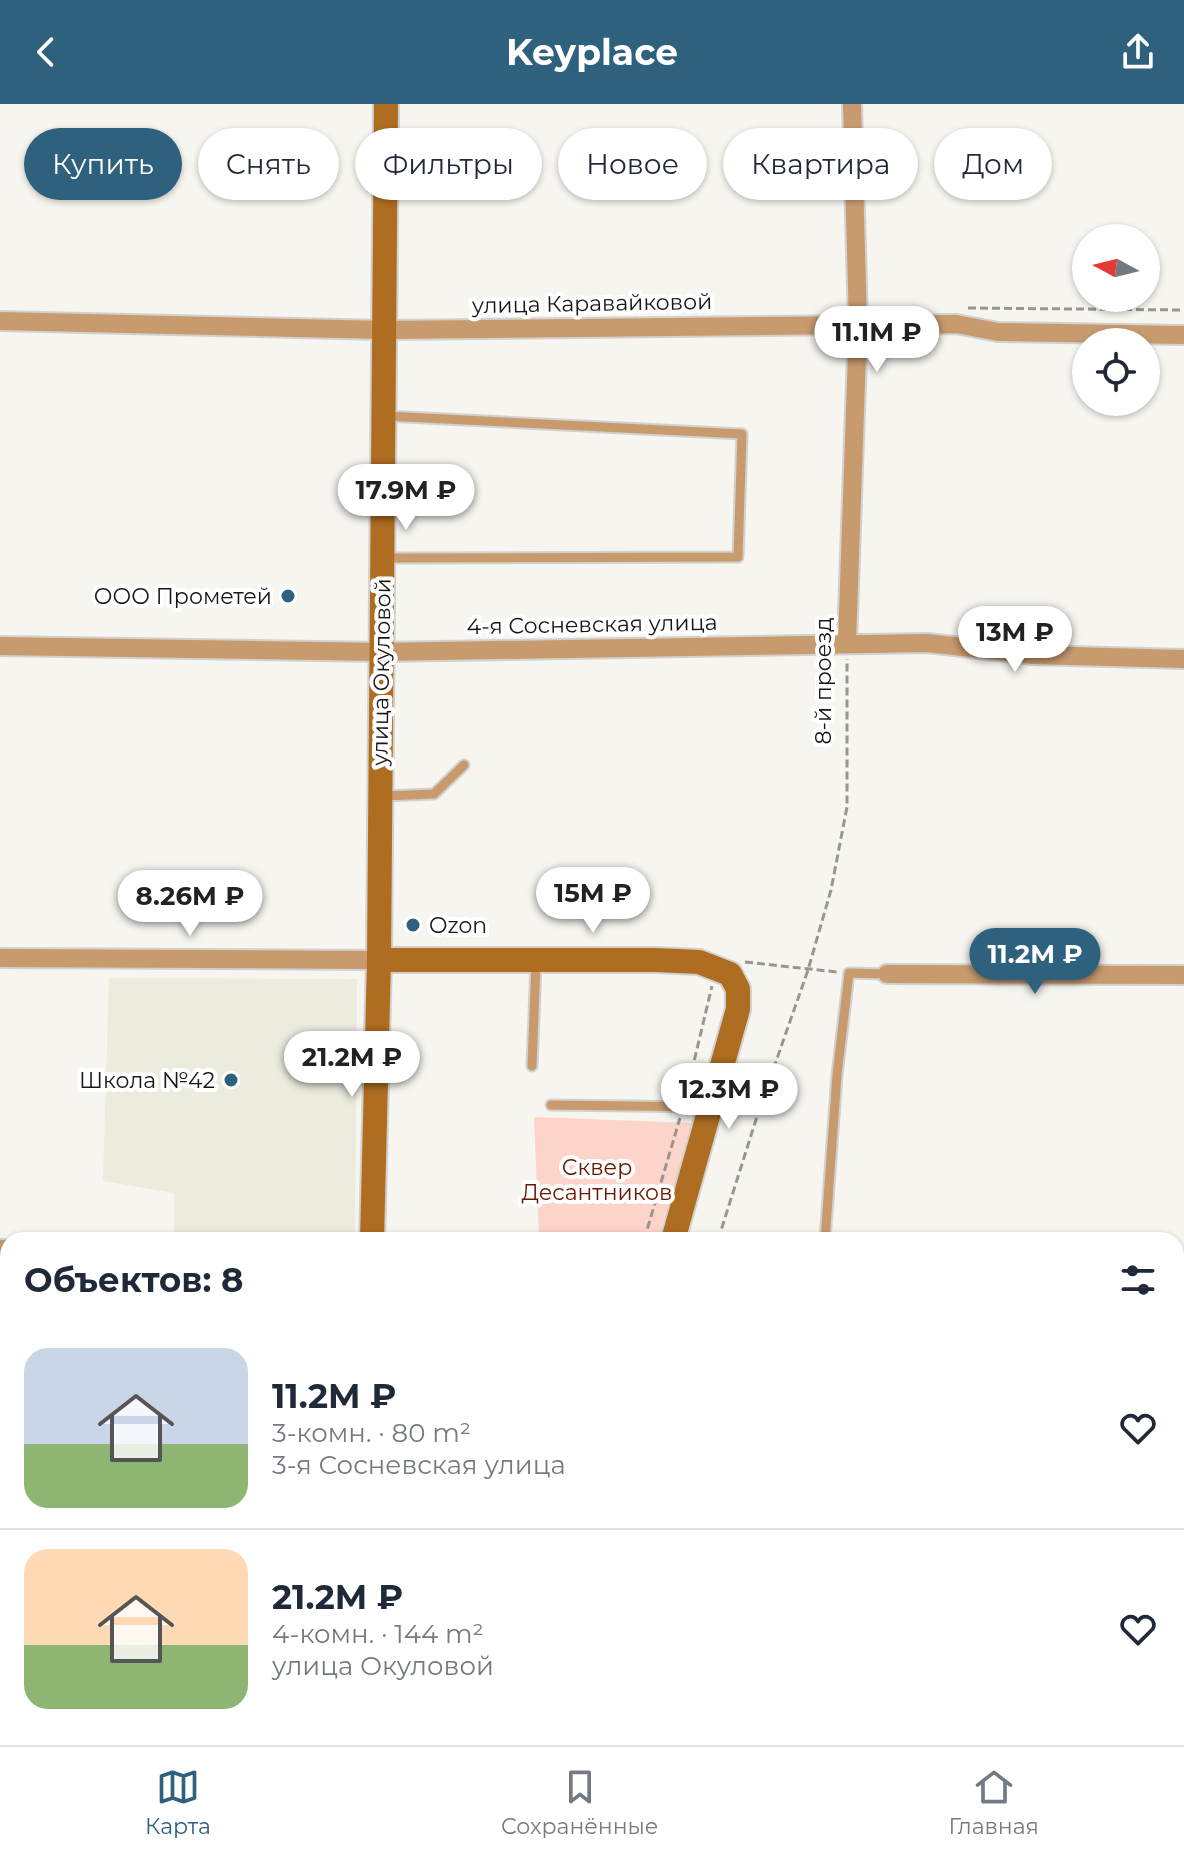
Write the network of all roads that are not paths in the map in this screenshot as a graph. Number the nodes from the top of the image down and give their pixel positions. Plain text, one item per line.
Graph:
1 (386, 104) edge
2 (852, 104) edge
3 (0, 321) edge
4 (858, 324) junction
5 (384, 330) junction
6 (1184, 335) edge
7 (384, 416) junction
8 (382, 558) junction
9 (847, 643) junction
10 (0, 646) edge
11 (381, 652) junction
12 (1184, 659) edge
13 (464, 765) dead end
14 (380, 797) junction
15 (0, 958) edge
16 (536, 959) junction
17 (379, 960) junction
18 (887, 974) joint
19 (1184, 975) edge
20 (532, 1066) dead end
21 (551, 1105) dead end
22 (710, 1108) junction
23 (372, 1232) edge
24 (675, 1232) edge
25 (826, 1232) edge

1 - 5 main road, улица Окуловой
2 - 4 street, 8-й проезд
3 - 5 street, улица Каравайковой
4 - 5 street, улица Каравайковой
4 - 6 street, улица Каравайковой
4 - 9 street, 8-й проезд
5 - 7 main road, улица Окуловой
7 - 8 main road, улица Окуловой
7 - 8 lane
8 - 11 main road, улица Окуловой
9 - 11 street, 4-я Сосневская улица
9 - 12 street, 4-я Сосневская улица
10 - 11 street, 4-я Сосневская улица
11 - 14 main road, улица Окуловой
13 - 14 lane
14 - 17 main road, улица Окуловой
15 - 17 street
16 - 17 main road
16 - 20 lane
16 - 22 main road
17 - 23 main road, улица Окуловой
18 - 19 street
18 - 25 lane
21 - 22 lane
22 - 24 main road

